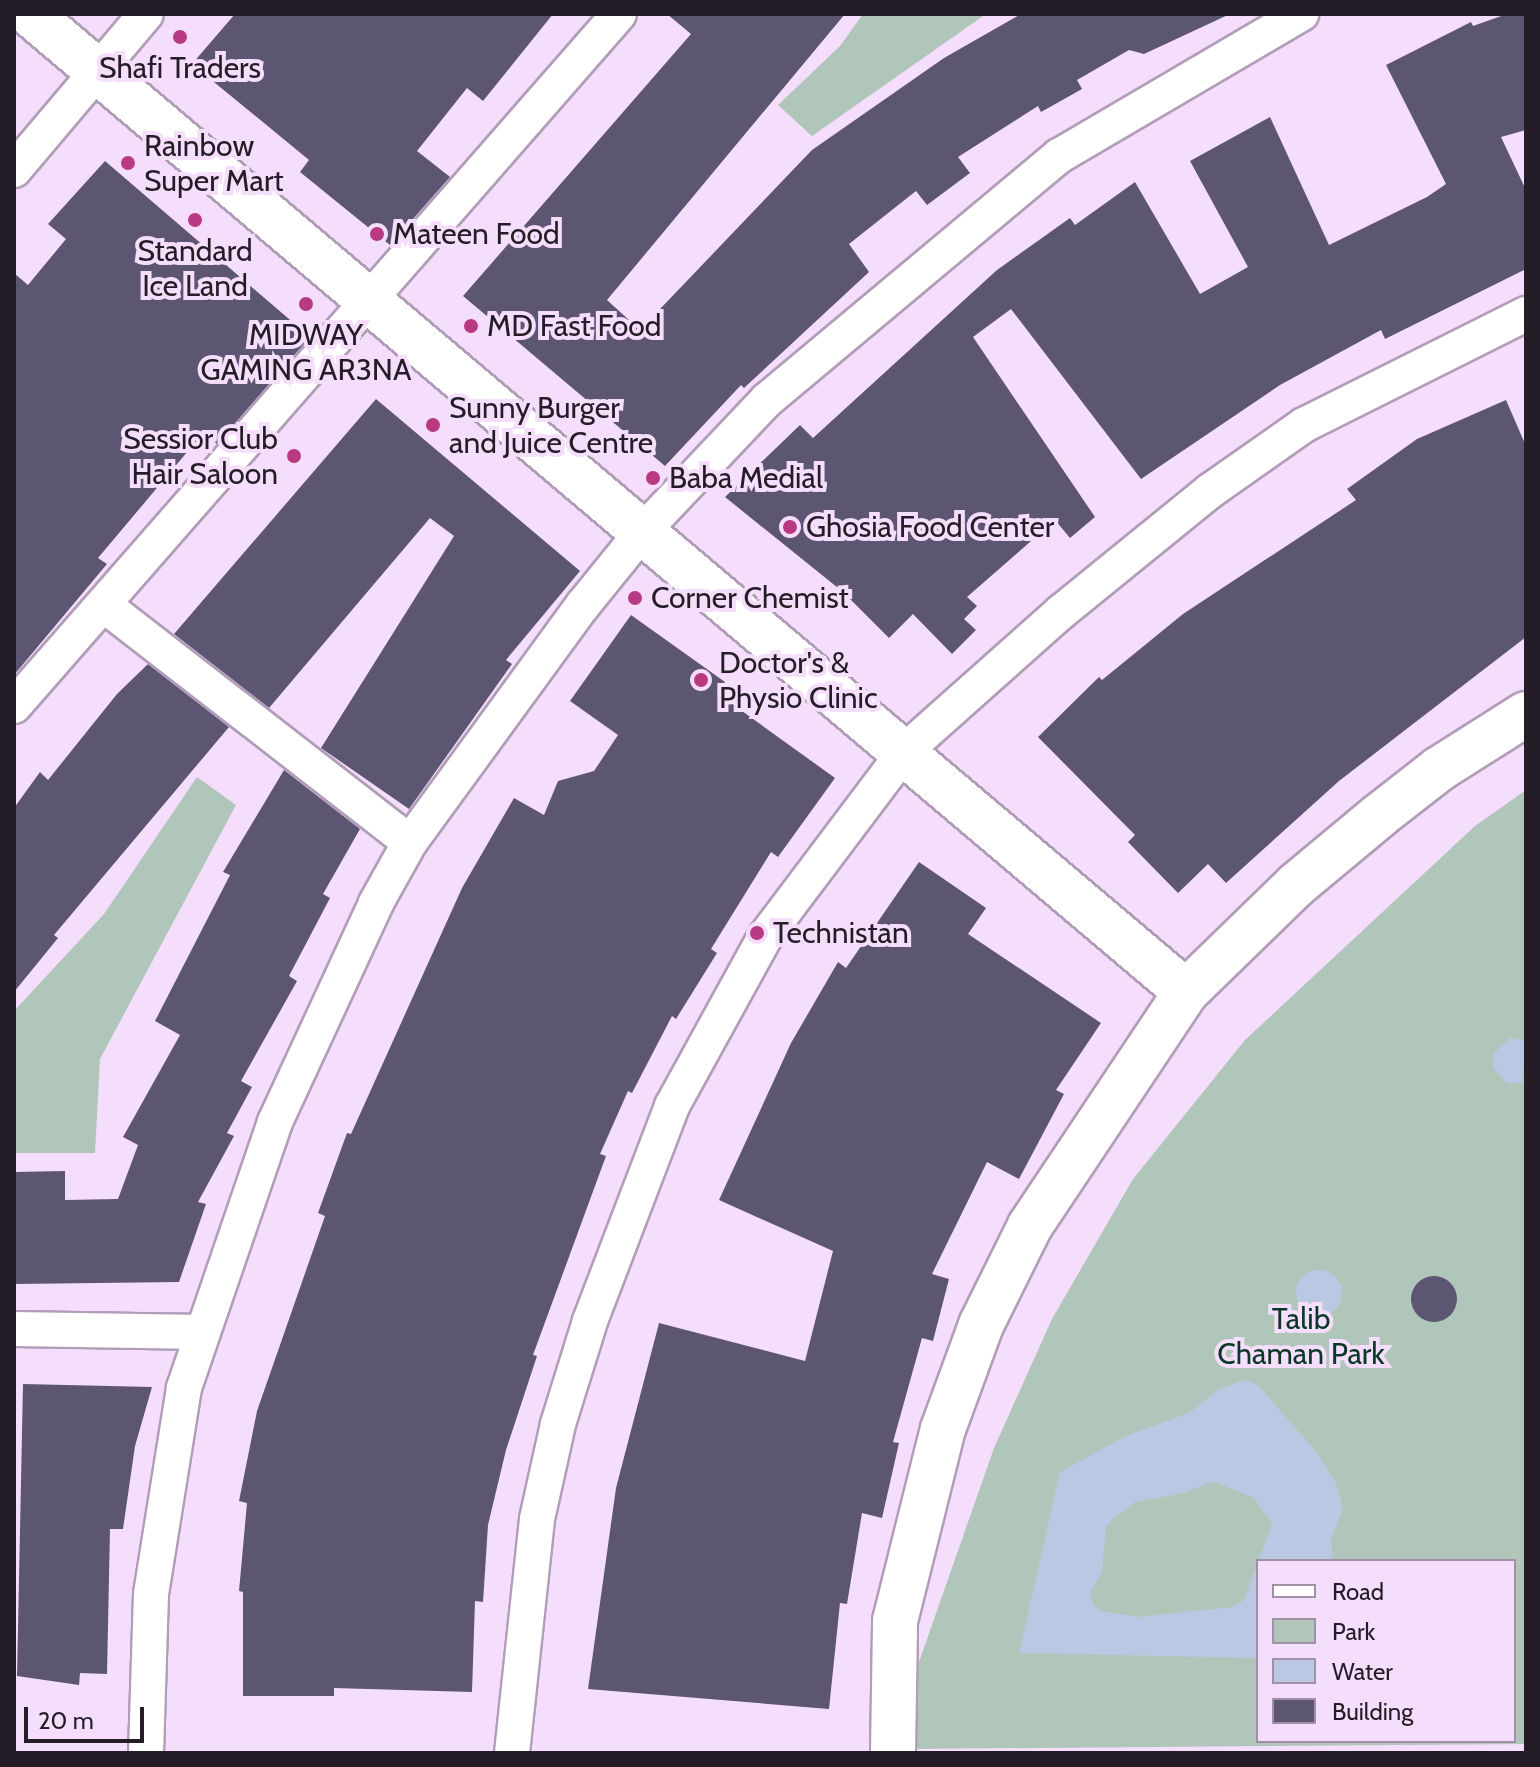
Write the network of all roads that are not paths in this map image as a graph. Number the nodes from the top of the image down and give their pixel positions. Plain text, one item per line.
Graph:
1 (30, 14) edge
2 (146, 14) edge
3 (619, 14) edge
4 (1301, 14) edge
5 (97, 71) junction
6 (14, 170) edge
7 (369, 301) junction
8 (1526, 314) edge
9 (643, 531) junction
10 (104, 605) junction
11 (14, 706) edge
12 (1526, 714) edge
13 (906, 750) junction
14 (410, 842) junction
15 (1186, 992) junction
16 (14, 1329) edge
17 (203, 1332) junction
18 (146, 1753) edge
19 (512, 1753) edge
20 (893, 1753) edge

1 - 5 street
2 - 5 street
3 - 7 street
4 - 9 street
5 - 6 street
5 - 7 street
7 - 9 street
7 - 10 street
8 - 13 street
9 - 13 street
9 - 14 street
10 - 11 street
10 - 14 street
12 - 15 street
13 - 15 street
13 - 19 street
14 - 17 street
15 - 20 street
16 - 17 street
17 - 18 street

